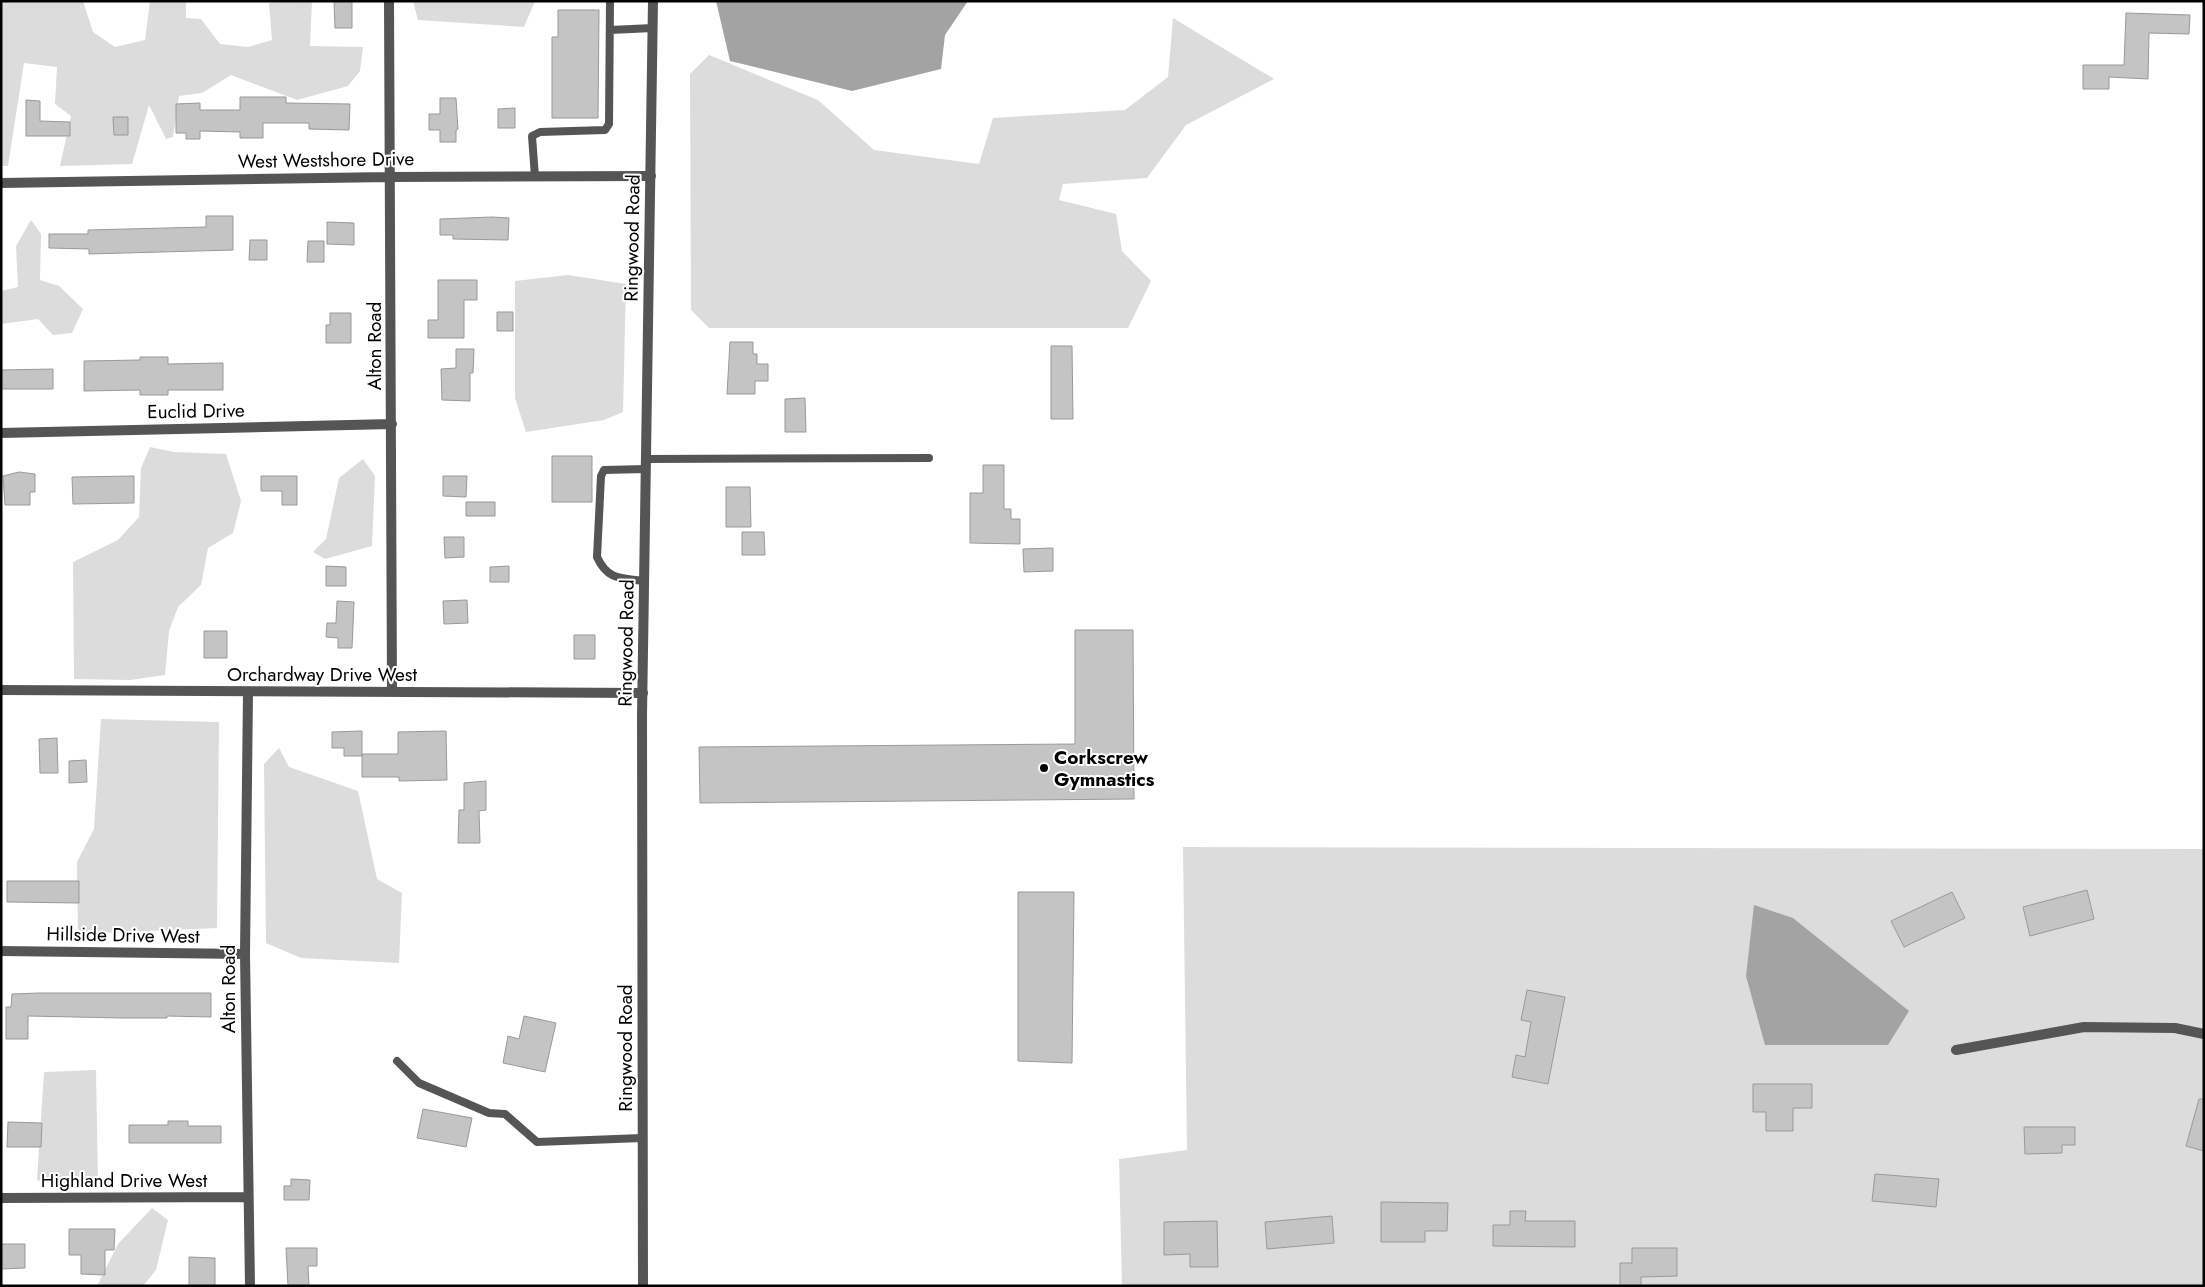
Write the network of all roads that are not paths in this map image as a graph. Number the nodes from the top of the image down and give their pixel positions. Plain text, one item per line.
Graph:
1 (389, 1) edge
2 (610, 1) edge
3 (653, 1) edge
4 (652, 28) junction
5 (610, 30) junction
6 (651, 176) junction
7 (390, 177) junction
8 (535, 177) junction
9 (1, 183) edge
10 (392, 424) junction
11 (1, 433) edge
12 (929, 458) dead end
13 (647, 459) junction
14 (646, 470) junction
15 (645, 581) junction
16 (1, 690) edge
17 (392, 691) junction
18 (248, 692) junction
19 (643, 693) junction
20 (1, 951) edge
21 (245, 954) junction
22 (2204, 1034) edge
23 (1956, 1050) dead end
24 (396, 1061) dead end
25 (642, 1138) junction
26 (247, 1197) junction
27 (1, 1198) edge
28 (250, 1286) edge
29 (643, 1286) edge

1 - 7 street, Alton Road
2 - 5 lane
3 - 4 street, Ringwood Road
4 - 5 lane
4 - 6 street, Ringwood Road
5 - 8 lane
6 - 8 street, West Westshore Drive
6 - 13 street, Ringwood Road
7 - 8 street, West Westshore Drive
7 - 9 street, West Westshore Drive
7 - 10 street, Alton Road
10 - 11 street, Euclid Drive
10 - 17 street, Alton Road
12 - 13 lane
13 - 14 street, Ringwood Road
14 - 15 street, Ringwood Road
14 - 15 lane
15 - 19 street, Ringwood Road
16 - 18 street, Orchardway Drive West
17 - 18 street, Orchardway Drive West
17 - 19 street, Orchardway Drive West
18 - 21 street, Alton Road
19 - 25 street, Ringwood Road
20 - 21 street, Hillside Drive West
21 - 26 street, Alton Road
22 - 23 street
24 - 25 lane
25 - 29 street, Ringwood Road
26 - 27 street, Highland Drive West
26 - 28 street, Alton Road

